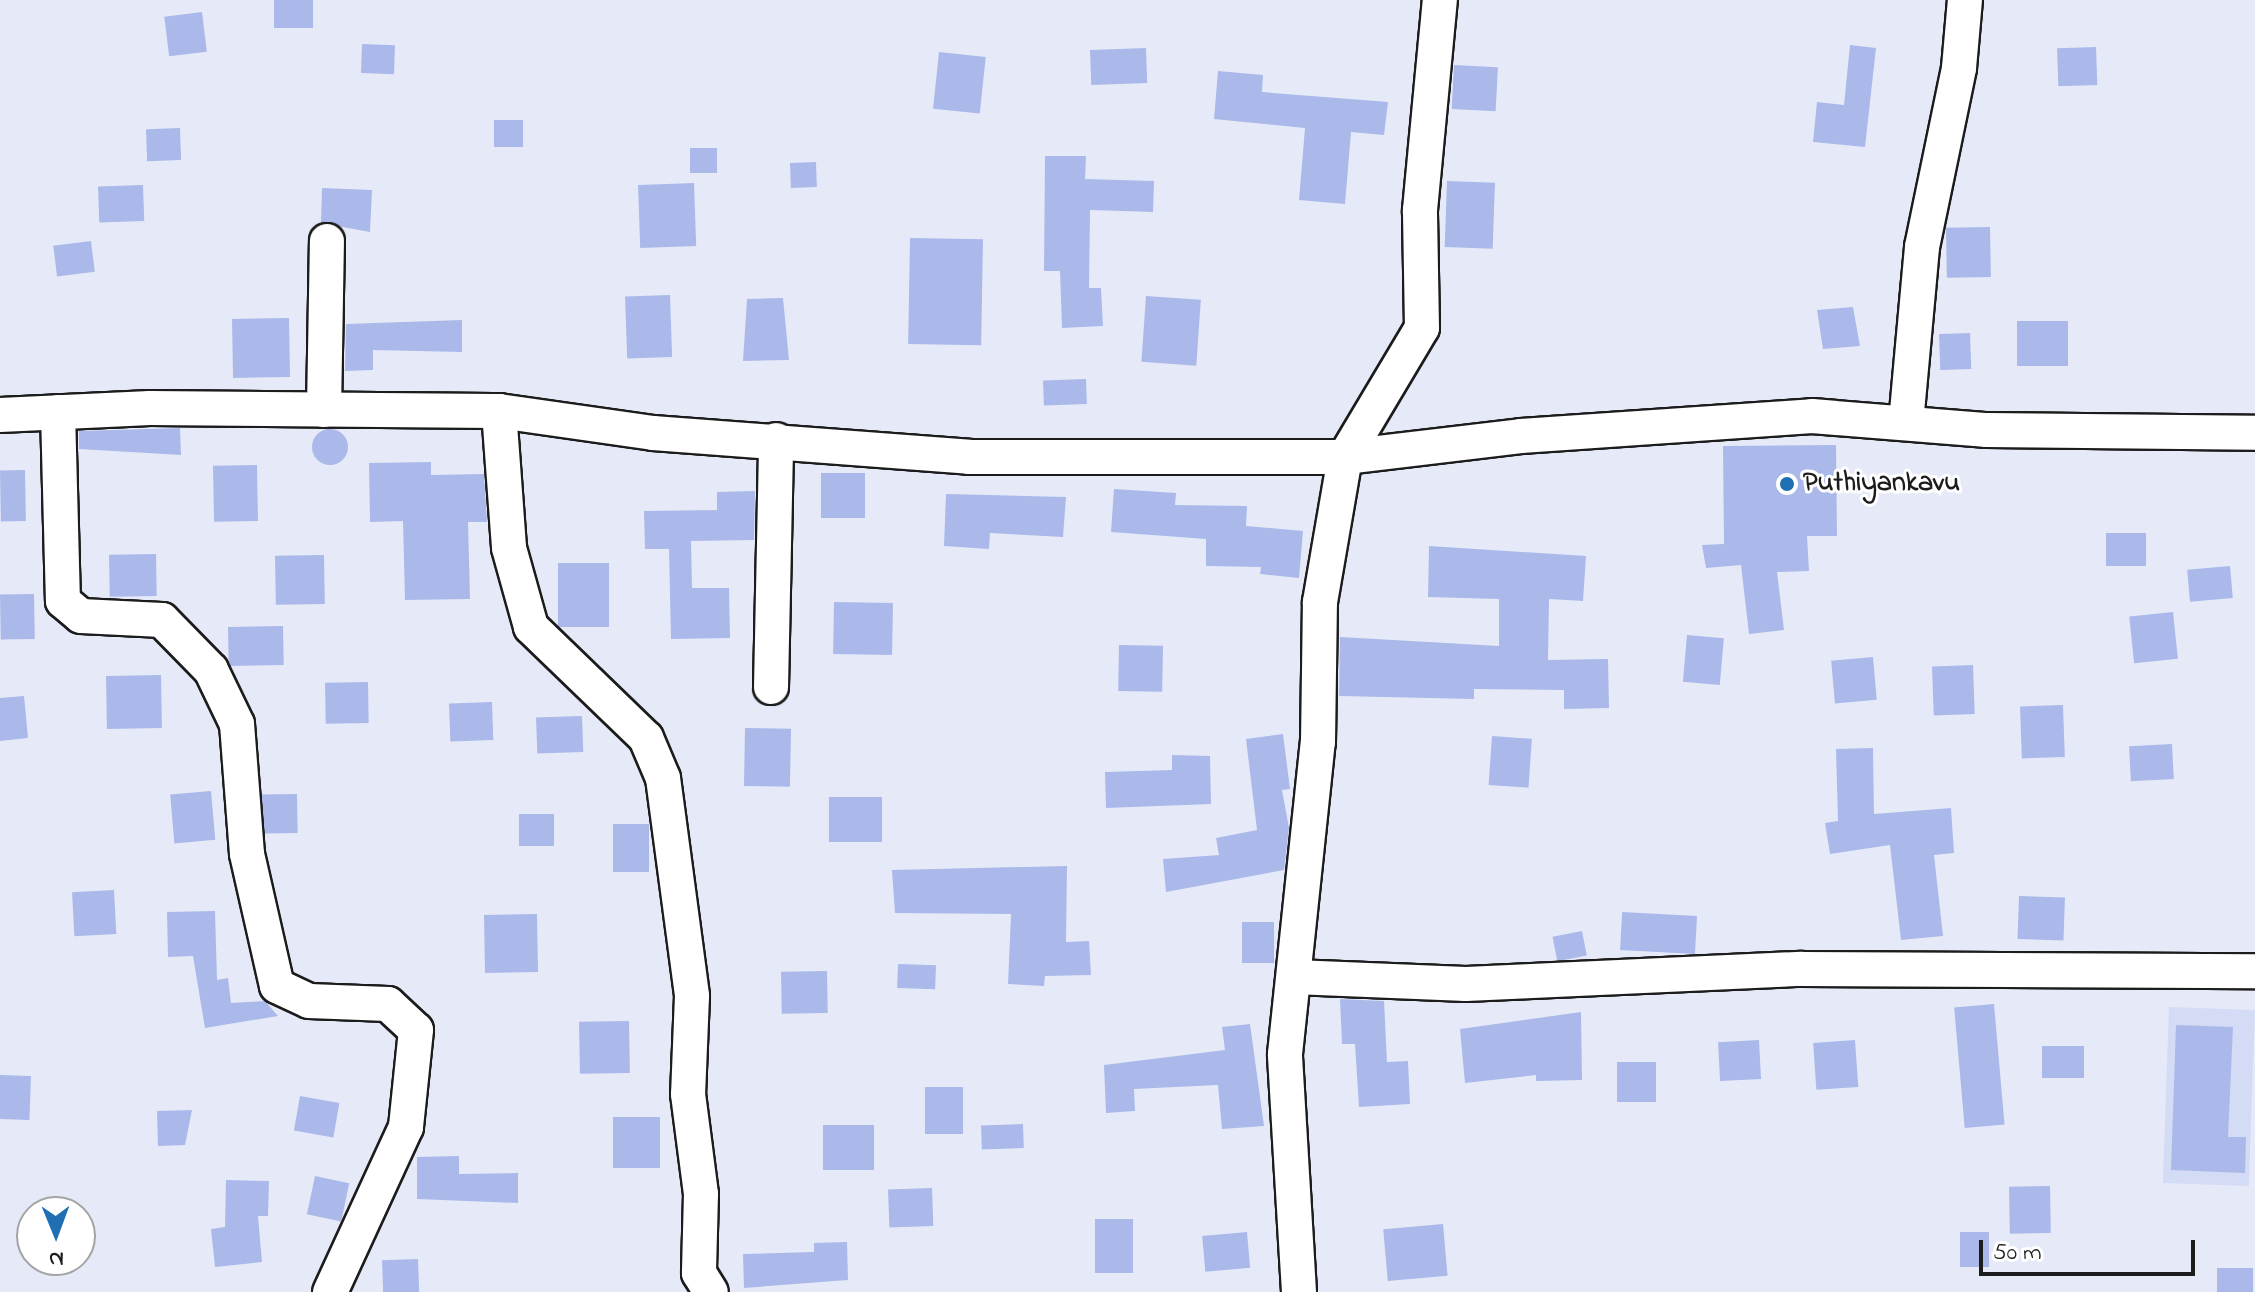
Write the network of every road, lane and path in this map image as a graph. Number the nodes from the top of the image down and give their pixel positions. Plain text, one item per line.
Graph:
1 (1440, 0) edge
2 (1965, 0) edge
3 (327, 241) dead end
4 (324, 410) junction
5 (499, 411) junction
6 (58, 412) junction
7 (0, 415) edge
8 (1906, 423) junction
9 (2255, 433) edge
10 (776, 440) junction
11 (1345, 457) junction
12 (771, 687) dead end
13 (2255, 971) edge
14 (1294, 977) junction
15 (330, 1292) edge
16 (711, 1292) edge
17 (1299, 1292) edge

1 - 11 street
2 - 8 street
3 - 4 street
4 - 5 street
4 - 6 street
5 - 10 street
5 - 16 street
6 - 7 street
6 - 15 street
8 - 9 street
8 - 11 street
10 - 11 street
10 - 12 street
11 - 14 street
13 - 14 street
14 - 17 street

